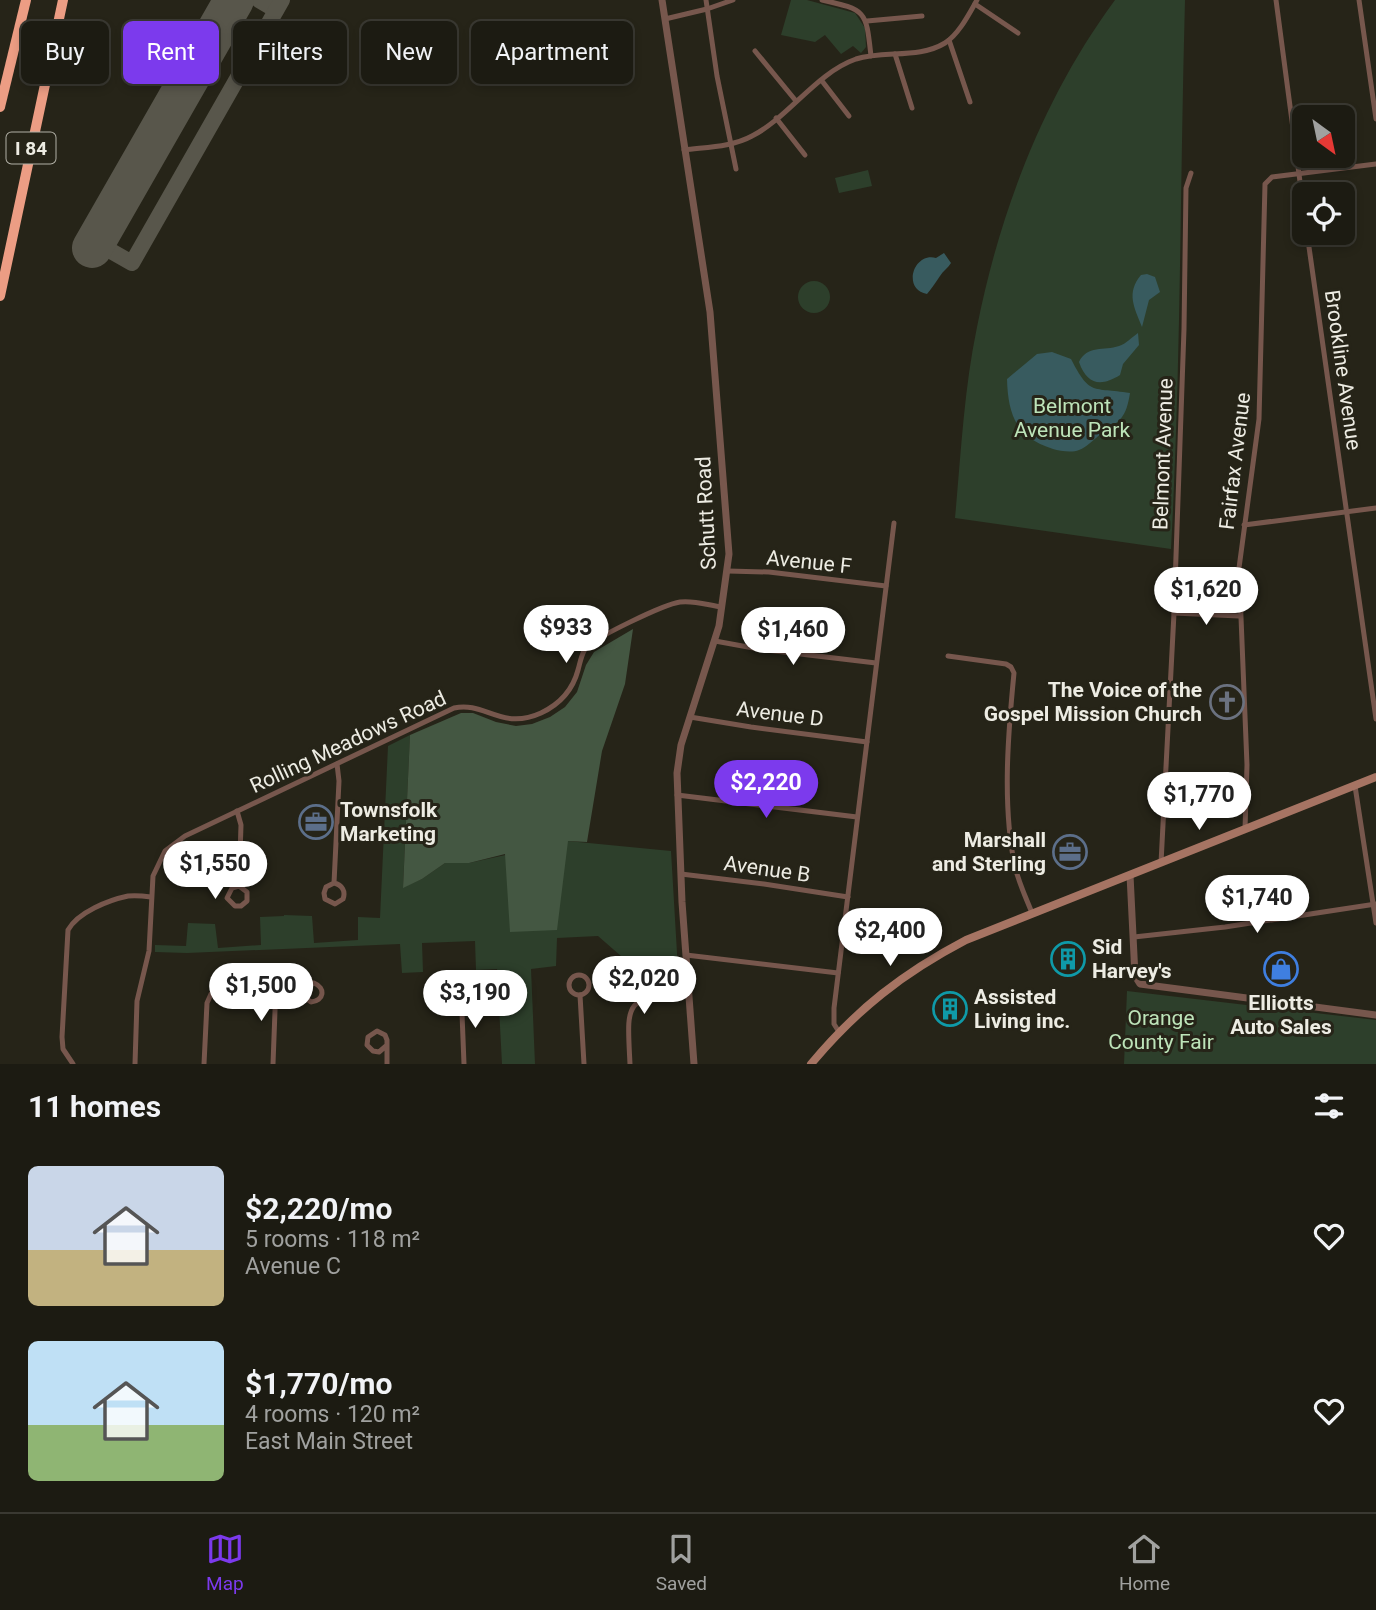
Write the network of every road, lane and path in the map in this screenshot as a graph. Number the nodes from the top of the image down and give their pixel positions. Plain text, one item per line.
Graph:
1 (26, 0) edge
2 (63, 0) edge
3 (662, 0) edge
4 (706, 0) edge
5 (733, 0) edge
6 (822, 0) edge
7 (1276, 0) edge
8 (1359, 0) edge
9 (976, 2) edge
10 (852, 3) edge
11 (708, 9) junction
12 (922, 16) dead end
13 (665, 19) junction
14 (867, 21) junction
15 (1018, 33) dead end
16 (949, 40) junction
17 (755, 51) dead end
18 (895, 54) junction
19 (871, 56) junction
20 (822, 81) junction
21 (796, 101) junction
22 (970, 102) dead end
23 (0, 107) edge
24 (912, 108) dead end
25 (849, 116) dead end
26 (776, 118) junction
27 (1376, 119) edge
28 (729, 144) junction
29 (684, 150) junction
30 (805, 155) dead end
31 (1376, 164) edge
32 (736, 169) dead end
33 (1191, 173) dead end
34 (1298, 174) junction
35 (1299, 182) edge
36 (1309, 245) edge
37 (0, 296) edge
38 (1376, 508) edge
39 (1347, 512) junction
40 (894, 523) dead end
41 (1244, 525) junction
42 (728, 571) junction
43 (886, 586) junction
44 (723, 607) junction
45 (1174, 613) junction
46 (1239, 615) junction
47 (715, 641) junction
48 (948, 656) dead end
49 (876, 663) junction
50 (690, 716) junction
51 (1376, 719) edge
52 (867, 742) junction
53 (337, 764) junction
54 (1376, 777) edge
55 (1355, 786) junction
56 (677, 795) junction
57 (237, 811) junction
58 (858, 817) junction
59 (1245, 829) junction
60 (1161, 863) junction
61 (681, 874) junction
62 (1130, 875) junction
63 (334, 883) dead end
64 (239, 886) dead end
65 (151, 897) junction
66 (848, 897) junction
67 (1375, 904) edge
68 (1032, 913) junction
69 (1376, 923) edge
70 (1134, 937) junction
71 (686, 955) junction
72 (838, 973) junction
73 (276, 984) junction
74 (308, 984) dead end
75 (688, 993) junction
76 (580, 995) dead end
77 (461, 997) junction
78 (1376, 1015) edge
79 (839, 1032) junction
80 (386, 1046) dead end
81 (73, 1064) edge
82 (135, 1064) edge
83 (204, 1064) edge
84 (272, 1064) edge
85 (387, 1064) edge
86 (464, 1064) edge
87 (584, 1064) edge
88 (630, 1064) edge
89 (694, 1064) edge
90 (811, 1064) edge

1 - 23 highway, I 84
2 - 37 highway, I 84
3 - 13 street, Schutt Road
4 - 11 street
5 - 11 street
6 - 10 street
7 - 34 street
8 - 27 street
9 - 15 street
9 - 16 street
10 - 14 street
11 - 13 street
11 - 28 street
12 - 14 street
13 - 29 street, Schutt Road
14 - 19 street
16 - 18 street
16 - 22 street
17 - 21 street
18 - 19 street
18 - 24 street
19 - 20 street
20 - 21 street
20 - 25 street
21 - 26 street
26 - 28 street
26 - 30 street
28 - 29 street
28 - 32 street
29 - 42 street, Schutt Road
31 - 34 street
33 - 45 street, Belmont Avenue
34 - 35 street
34 - 41 street, Fairfax Avenue
36 - 39 street, Brookline Avenue
38 - 39 street
39 - 41 street
39 - 51 street, Brookline Avenue
40 - 43 street
41 - 46 street, Fairfax Avenue
42 - 43 street, Avenue F
42 - 44 street, Schutt Road
43 - 49 street
44 - 47 street, Schutt Road
44 - 53 street, Rolling Meadows Road
45 - 46 street
45 - 60 street, Belmont Avenue
46 - 59 street, Fairfax Avenue
47 - 49 street
47 - 50 street, Schutt Road
48 - 68 street
49 - 52 street
50 - 52 street, Avenue D
50 - 56 street, Schutt Road
52 - 58 street
53 - 57 street, Rolling Meadows Road
53 - 63 street
54 - 55 main road
55 - 59 main road
55 - 67 street
56 - 58 street
56 - 61 street, Schutt Road
57 - 64 street
57 - 65 street, Rolling Meadows Road
58 - 66 street
59 - 60 main road
60 - 62 main road
61 - 66 street, Avenue B
61 - 71 street, Schutt Road
62 - 68 main road
62 - 70 street
65 - 81 street
65 - 82 street, Rolling Meadows Road
66 - 72 street
67 - 69 street
67 - 70 street
68 - 79 main road
70 - 78 street
71 - 72 street
71 - 75 street, Schutt Road
72 - 79 street
73 - 74 street
73 - 83 street
73 - 84 street
75 - 88 street
75 - 89 street, Schutt Road
76 - 87 street
77 - 77 street
77 - 86 street
79 - 90 main road
80 - 85 street

